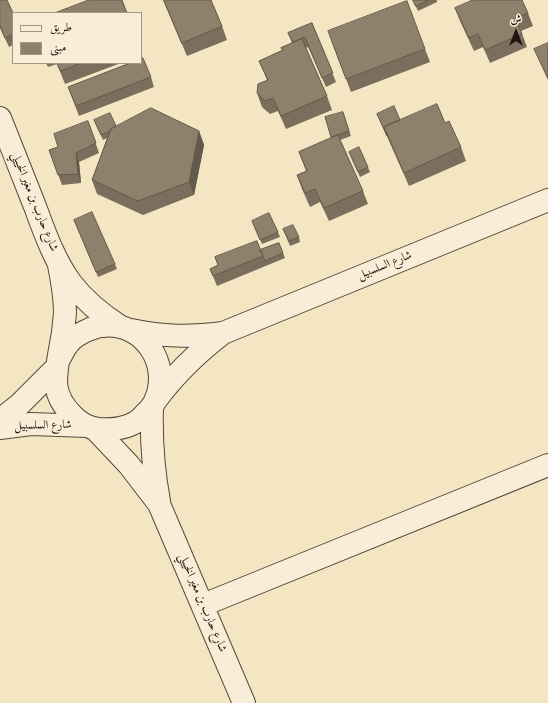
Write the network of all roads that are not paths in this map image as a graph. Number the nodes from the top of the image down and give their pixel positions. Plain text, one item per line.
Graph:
1 (0, 118) edge
2 (548, 200) edge
3 (59, 264) junction
4 (124, 328) junction
5 (223, 333) junction
6 (57, 364) junction
7 (154, 403) junction
8 (0, 420) edge
9 (91, 427) junction
10 (0, 428) edge
11 (548, 465) edge
12 (159, 504) junction
13 (203, 605) junction
14 (244, 703) edge

1 - 3 street, شارع حارب بن مغير الخييلي
2 - 5 street, شارع السلسبيل
3 - 4 street, شارع حارب بن مغير الخييلي
3 - 6 street, شارع حارب بن مغير الخييلي
4 - 5 street, شارع السلسبيل
4 - 6 street
4 - 7 street
5 - 7 street, شارع السلسبيل
6 - 8 street, شارع السلسبيل
6 - 9 street
7 - 9 street
7 - 12 street, شارع حارب بن مغير الخييلي
9 - 10 street, شارع السلسبيل
9 - 12 street, شارع حارب بن مغير الخييلي
11 - 13 street
12 - 13 street, شارع حارب بن مغير الخييلي
13 - 14 street, شارع حارب بن مغير الخييلي

